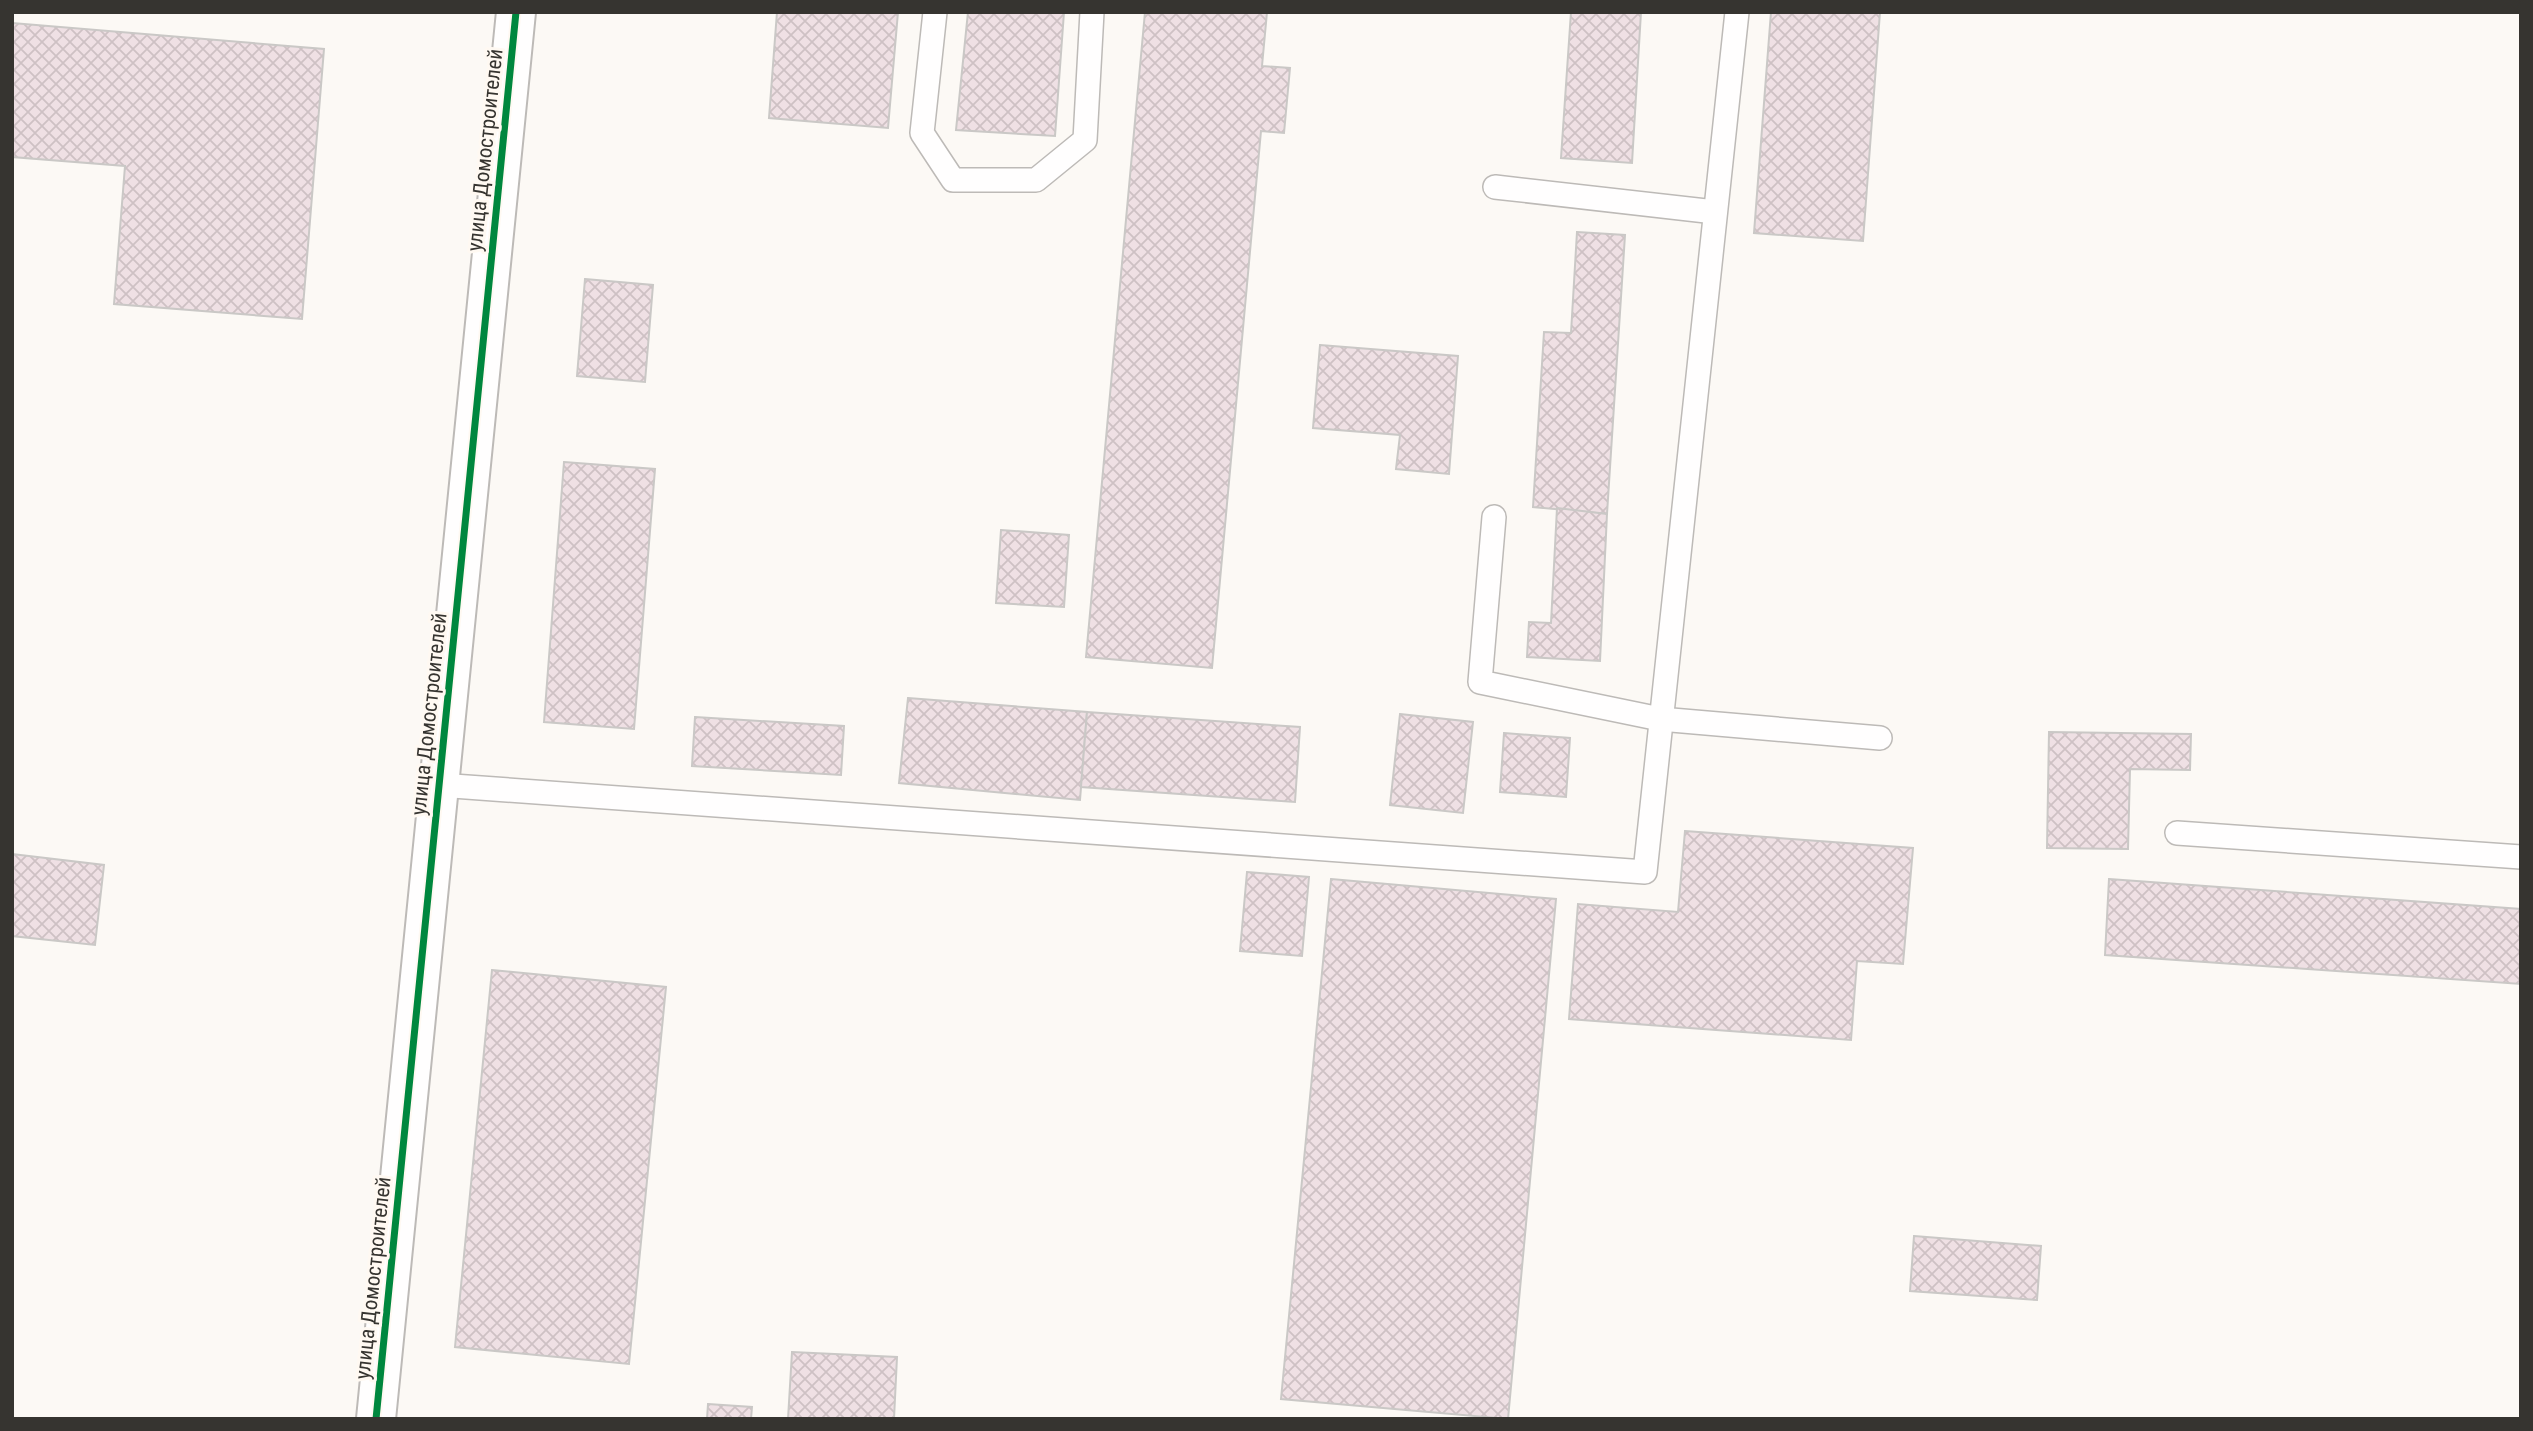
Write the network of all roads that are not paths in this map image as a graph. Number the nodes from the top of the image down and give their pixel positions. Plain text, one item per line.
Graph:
1 (516, 12) edge
2 (935, 12) edge
3 (1092, 12) edge
4 (1737, 12) edge
5 (1495, 187) dead end
6 (1716, 212) junction
7 (1494, 517) dead end
8 (1660, 719) junction
9 (1880, 738) dead end
10 (439, 785) junction
11 (2177, 833) dead end
12 (2521, 857) edge
13 (376, 1419) edge

1 - 10 street, улица Домостроителей
2 - 3 lane
4 - 6 lane
5 - 6 lane
6 - 8 lane
7 - 8 lane
8 - 9 lane
8 - 10 lane
10 - 13 street, улица Домостроителей
11 - 12 lane

